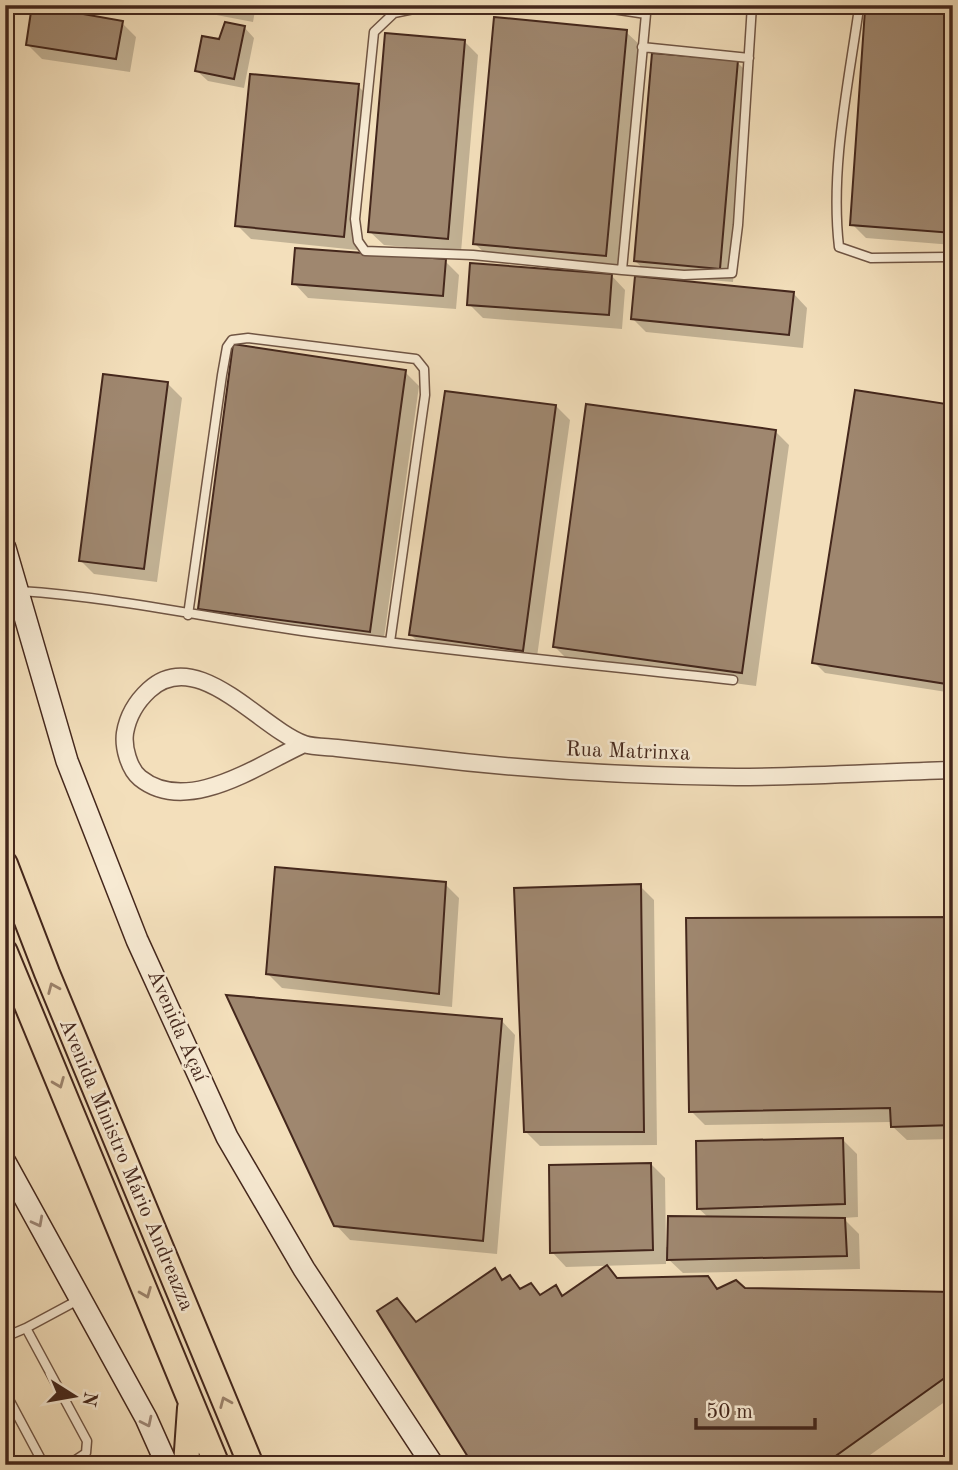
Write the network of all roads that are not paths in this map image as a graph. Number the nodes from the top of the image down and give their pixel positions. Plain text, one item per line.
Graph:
1 (433, 5) edge
2 (586, 5) edge
3 (752, 5) edge
4 (862, 5) edge
5 (646, 10) edge
6 (642, 47) junction
7 (749, 58) junction
8 (947, 257) dead end
9 (622, 270) junction
10 (5, 548) edge
11 (17, 591) junction
12 (188, 615) junction
13 (390, 642) junction
14 (733, 680) dead end
15 (304, 744) junction
16 (953, 770) edge
17 (5, 864) edge
18 (5, 952) edge
19 (5, 1162) edge
20 (80, 1299) junction
21 (26, 1328) junction
22 (5, 1337) edge
23 (5, 1392) edge
24 (190, 1401) junction
25 (44, 1465) edge
26 (68, 1465) edge
27 (167, 1465) edge
28 (186, 1465) edge
29 (217, 1465) edge
30 (251, 1465) edge
31 (433, 1465) edge

1 - 9 lane
2 - 5 lane
3 - 7 lane
4 - 8 lane
5 - 6 lane
6 - 7 lane
6 - 9 lane
7 - 9 lane
10 - 11 street, Avenida Açaí
11 - 12 lane
11 - 31 street, Avenida Açaí
12 - 13 lane
12 - 13 lane
13 - 14 lane
15 - 15 street, Rua Matrinxa
15 - 16 street, Rua Matrinxa
30 -> 17 main road, Avenida Ministro Mário Andreazza
18 -> 24 main road, Avenida Ministro Mário Andreazza
19 -> 20 street
20 - 21 lane
20 -> 27 street
21 - 22 lane
21 - 26 lane
23 - 25 lane
24 - 28 main road
24 - 29 main road, Avenida Ministro Mário Andreazza

